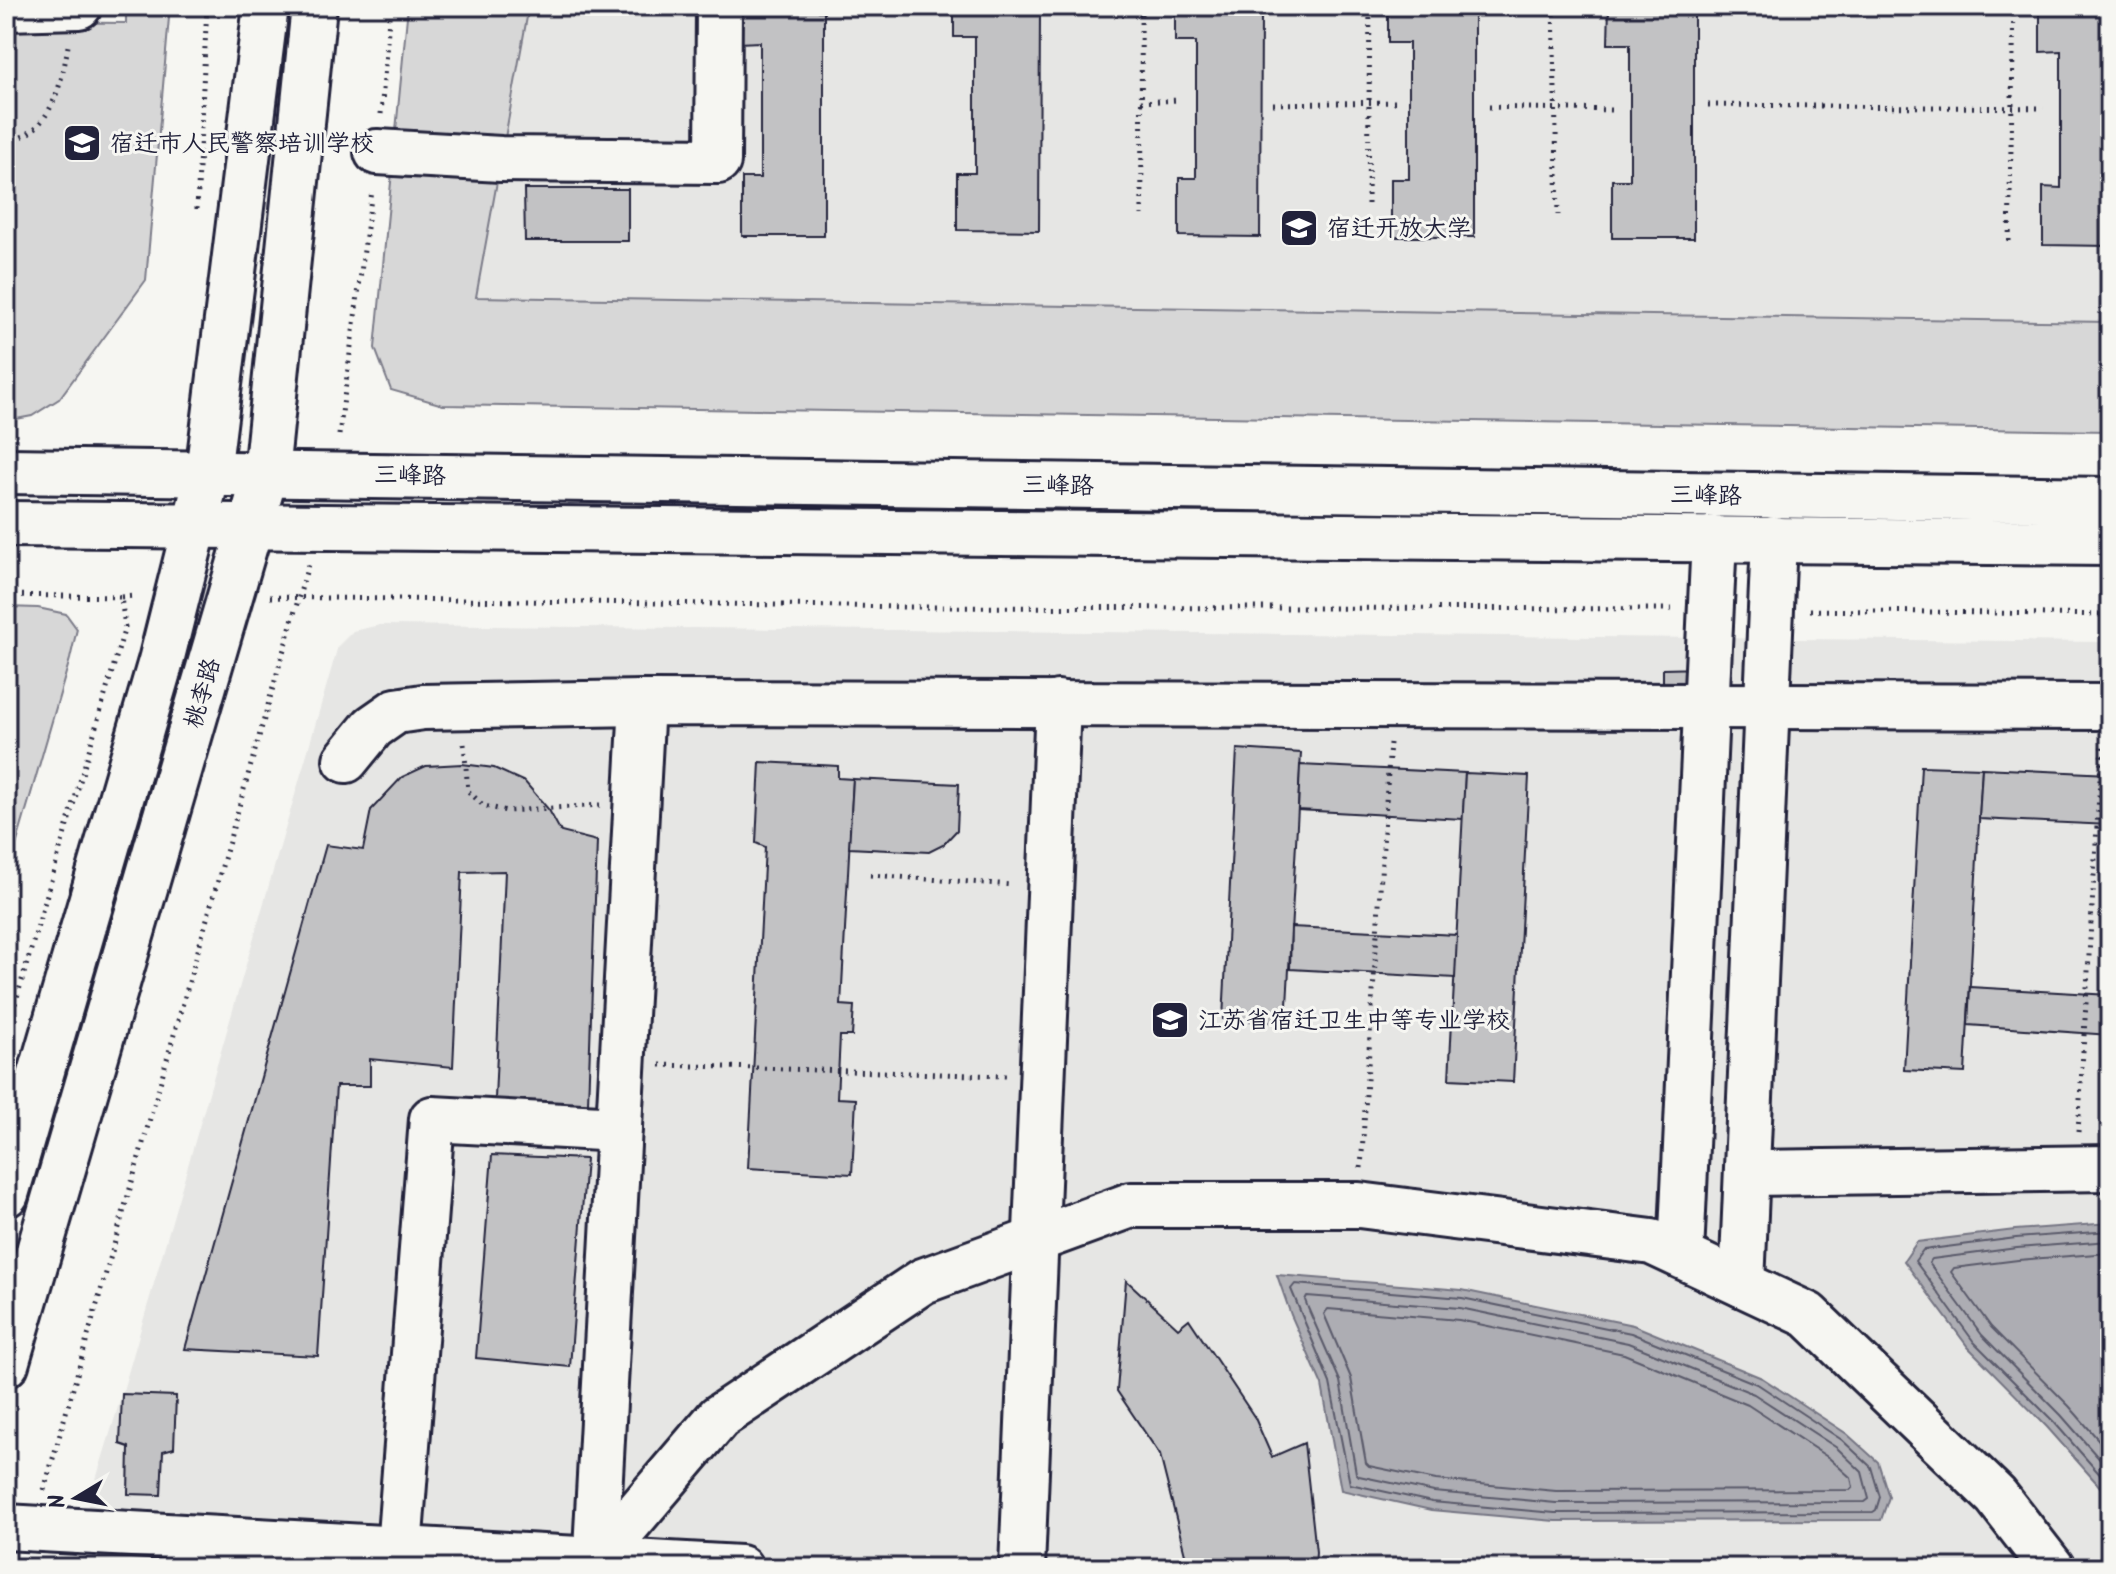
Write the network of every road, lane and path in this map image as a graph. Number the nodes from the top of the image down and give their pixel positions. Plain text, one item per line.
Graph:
1 (207, 6) edge
2 (266, 6) edge
3 (314, 6) edge
4 (390, 6) edge
5 (719, 6) edge
6 (1141, 6) edge
7 (1370, 6) edge
8 (1553, 6) edge
9 (2014, 6) edge
10 (76, 7) edge
11 (6, 8) edge
12 (1180, 100) dead end
13 (1141, 102) junction
14 (1369, 102) junction
15 (1396, 102) dead end
16 (1273, 104) dead end
17 (1708, 105) dead end
18 (1489, 107) dead end
19 (2012, 108) junction
20 (2044, 108) dead end
21 (1555, 109) junction
22 (1612, 110) dead end
23 (6, 141) edge
24 (377, 152) junction
25 (1368, 204) dead end
26 (197, 210) dead end
27 (1142, 215) dead end
28 (1558, 215) dead end
29 (2009, 241) dead end
30 (6, 471) edge
31 (208, 473) junction
32 (266, 473) junction
33 (334, 474) junction
34 (2110, 500) edge
35 (6, 524) edge
36 (195, 525) junction
37 (251, 526) junction
38 (319, 526) junction
39 (1714, 538) junction
40 (1774, 539) junction
41 (2110, 543) edge
42 (150, 591) junction
43 (6, 595) edge
44 (121, 597) junction
45 (230, 597) junction
46 (299, 597) junction
47 (1710, 610) junction
48 (1772, 610) junction
49 (2110, 615) edge
50 (642, 703) junction
51 (1058, 703) junction
52 (1393, 704) junction
53 (1706, 705) junction
54 (1767, 705) junction
55 (461, 706) junction
56 (2107, 707) edge
57 (346, 760) dead end
58 (636, 803) junction
59 (870, 875) dead end
60 (1050, 887) junction
61 (6, 1035) edge
62 (623, 1063) junction
63 (1043, 1078) junction
64 (619, 1129) junction
65 (2093, 1168) edge
66 (1747, 1173) junction
67 (6, 1194) edge
68 (1359, 1205) junction
69 (1035, 1240) junction
70 (1681, 1255) junction
71 (1742, 1284) junction
72 (6, 1364) edge
73 (19, 1528) edge
74 (399, 1549) junction
75 (596, 1564) edge
76 (740, 1568) edge
77 (1022, 1568) edge
78 (2052, 1568) edge

1 - 26 path
2 - 31 main road, 桃李路
3 - 32 main road, 桃李路
4 - 24 path
5 - 24 main road
6 - 13 path
7 - 14 path
8 - 21 path
9 - 19 path
10 - 11 main road
10 - 23 path
12 - 13 path
13 - 27 path
14 - 15 path
14 - 16 path
14 - 25 path
17 - 19 path
18 - 21 path
19 - 20 path
19 - 29 path
21 - 22 path
21 - 28 path
24 - 33 path
30 - 31 main road, 三峰路
31 - 32 main road, 三峰路
31 - 36 main road, 桃李路
32 - 33 main road, 三峰路
32 - 37 main road, 桃李路
33 - 34 main road, 三峰路
35 - 36 main road, 三峰路
36 - 37 main road, 三峰路
36 - 42 main road, 桃李路
37 - 38 main road, 三峰路
37 - 45 main road, 桃李路
38 - 39 main road, 三峰路
38 - 46 path
39 - 40 main road, 三峰路
39 - 47 main road
40 - 41 main road, 三峰路
40 - 48 main road
42 - 44 path
42 - 67 main road, 桃李路
43 - 44 path
44 - 61 path
45 - 46 path
45 - 72 main road, 桃李路
46 - 47 path
46 - 73 path
47 - 53 main road
48 - 49 path
48 - 54 main road
50 - 51 main road
50 - 55 main road
50 - 58 main road
51 - 52 main road
51 - 60 main road
52 - 53 main road
52 - 68 path
53 - 54 main road
53 - 70 main road
54 - 56 main road
54 - 66 main road
55 - 57 main road
55 - 58 path
56 - 65 path
58 - 62 main road
59 - 60 path
60 - 63 main road
62 - 63 path
62 - 64 main road
63 - 69 main road
64 - 74 main road
64 - 75 main road
65 - 66 main road
66 - 71 main road
68 - 69 main road
68 - 70 main road
69 - 75 main road
69 - 77 main road
70 - 71 main road
71 - 78 main road
73 - 74 main road
74 - 75 main road
75 - 76 main road

